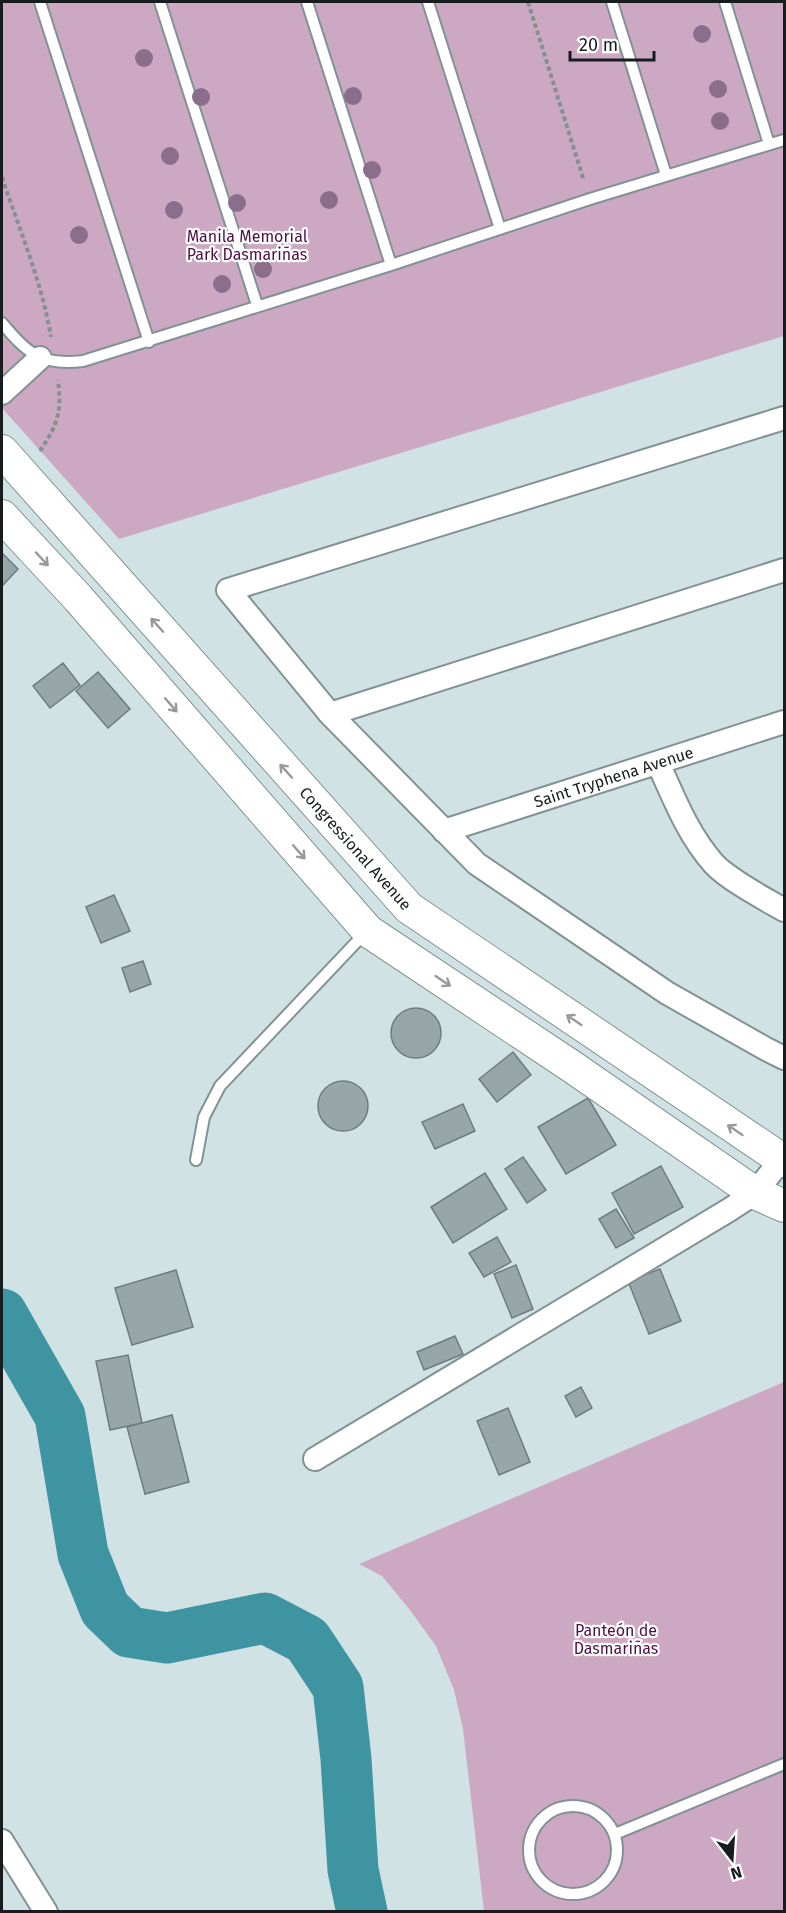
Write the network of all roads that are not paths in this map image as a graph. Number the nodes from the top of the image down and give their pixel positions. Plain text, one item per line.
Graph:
1 (40, 2) edge
2 (160, 2) edge
3 (307, 2) edge
4 (428, 2) edge
5 (612, 2) edge
6 (725, 2) edge
7 (784, 140) edge
8 (769, 144) junction
9 (666, 175) junction
10 (500, 229) junction
11 (391, 265) junction
12 (257, 305) junction
13 (2, 323) edge
14 (149, 342) junction
15 (48, 361) junction
16 (2, 393) edge
17 (784, 418) edge
18 (10, 460) edge
19 (2, 516) edge
20 (784, 570) edge
21 (330, 714) junction
22 (784, 722) edge
23 (658, 763) junction
24 (444, 831) junction
25 (784, 910) edge
26 (368, 931) junction
27 (784, 1058) edge
28 (196, 1160) dead end
29 (783, 1161) edge
30 (755, 1193) junction
31 (784, 1206) edge
32 (315, 1458) dead end
33 (784, 1764) edge
34 (615, 1834) junction
35 (4, 1851) edge
36 (46, 1911) edge

1 - 14 lane
2 - 12 lane
3 - 11 lane
4 - 10 lane
5 - 9 lane
6 - 8 lane
7 - 8 lane
8 - 9 lane
9 - 10 lane
10 - 11 lane
11 - 12 lane
12 - 14 lane
13 - 15 lane
14 - 15 lane
15 - 16 street
17 - 21 street
29 -> 18 main road, Congressional Avenue
19 -> 26 main road
20 - 21 street
21 - 24 street
22 - 23 street, Saint Tryphena Avenue
23 - 24 street, Saint Tryphena Avenue
23 - 25 street
24 - 27 street
26 - 28 lane
26 -> 30 main road
29 - 30 street
30 - 31 main road
30 - 32 street
33 - 34 lane
34 - 34 lane
35 - 36 street

